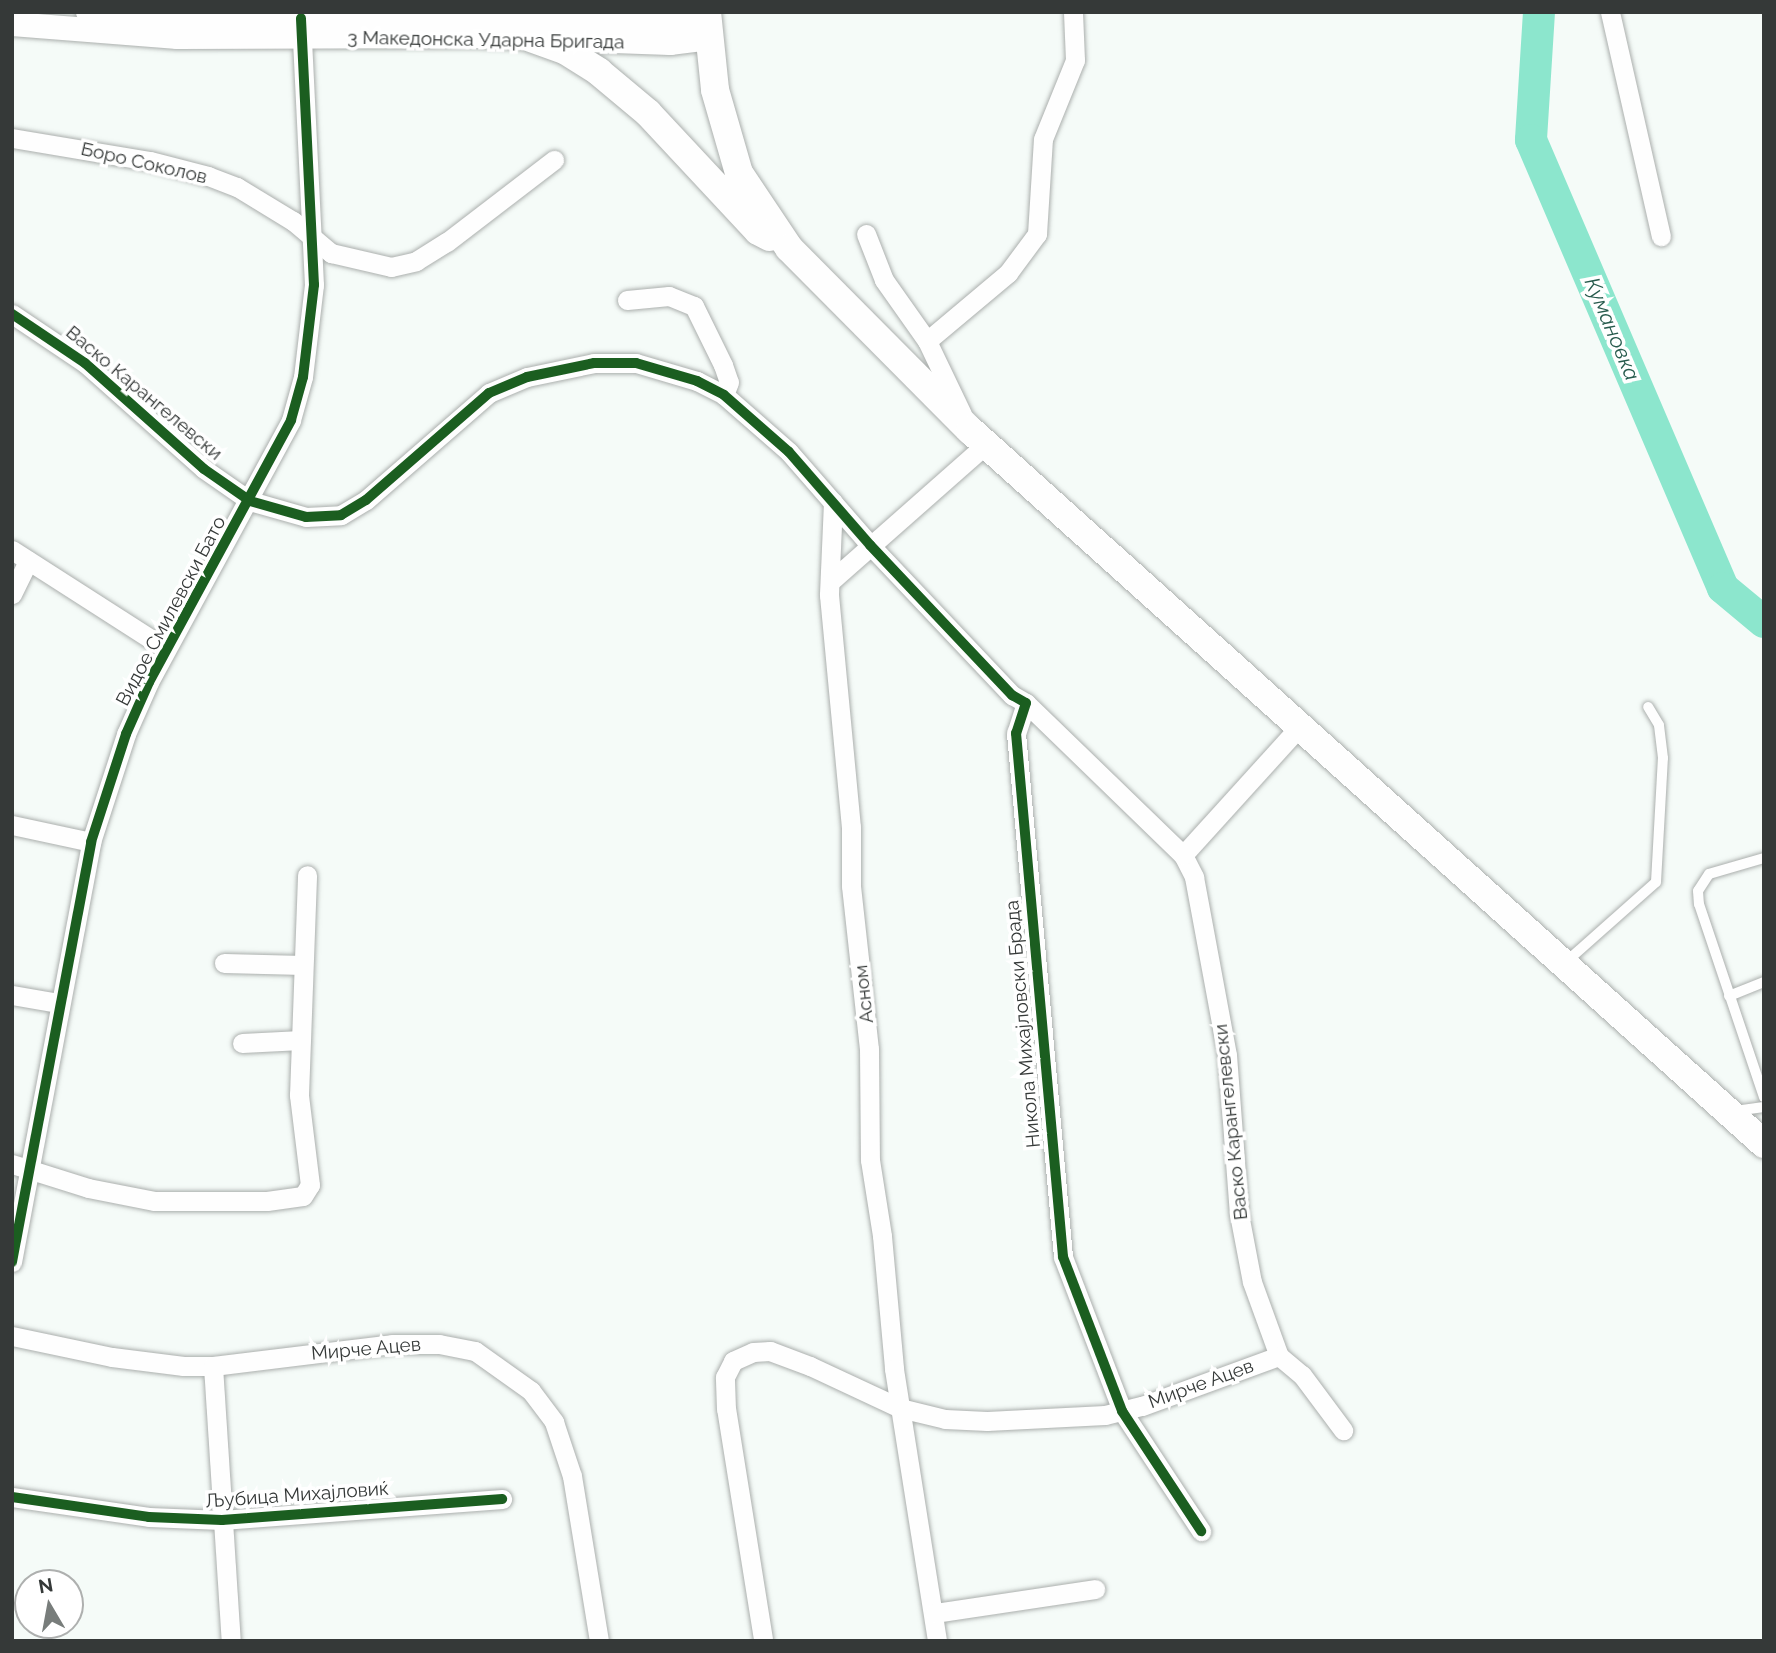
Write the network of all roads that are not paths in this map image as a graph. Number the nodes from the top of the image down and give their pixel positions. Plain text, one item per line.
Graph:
1 (88, 12) edge
2 (580, 12) edge
3 (1073, 12) edge
4 (1610, 12) edge
5 (12, 24) edge
6 (707, 25) edge
7 (301, 28) junction
8 (540, 31) junction
9 (12, 138) edge
10 (554, 160) dead end
11 (866, 234) dead end
12 (1661, 236) dead end
13 (313, 240) junction
14 (789, 248) junction
15 (627, 300) dead end
16 (12, 314) edge
17 (927, 341) junction
18 (724, 395) junction
19 (978, 437) junction
20 (250, 501) junction
21 (832, 502) junction
22 (870, 545) junction
23 (20, 555) edge
24 (832, 580) junction
25 (12, 594) edge
26 (166, 649) junction
27 (1026, 703) junction
28 (1648, 707) dead end
29 (1299, 727) junction
30 (12, 825) edge
31 (91, 842) junction
32 (1183, 855) junction
33 (1764, 858) edge
34 (307, 875) dead end
35 (224, 963) dead end
36 (303, 965) junction
37 (1563, 965) junction
38 (1764, 982) edge
39 (12, 995) edge
40 (1730, 996) junction
41 (58, 1003) junction
42 (301, 1040) junction
43 (242, 1043) dead end
44 (1764, 1097) edge
45 (1764, 1107) edge
46 (1728, 1112) junction
47 (1764, 1144) edge
48 (21, 1166) edge
49 (12, 1262) edge
50 (12, 1336) edge
51 (1279, 1356) junction
52 (213, 1366) junction
53 (900, 1408) junction
54 (1122, 1411) junction
55 (1343, 1430) dead end
56 (12, 1497) edge
57 (502, 1499) dead end
58 (222, 1520) junction
59 (1201, 1531) dead end
60 (1095, 1589) dead end
61 (935, 1613) junction
62 (763, 1639) dead end
63 (231, 1641) edge
64 (599, 1641) edge
65 (937, 1641) edge

1 - 7 street
2 - 8 main road
3 - 17 street
4 - 12 street
5 - 7 street, 3 Македонска Ударна Бригада
6 - 8 street, 3 Македонска Ударна Бригада
6 - 14 main road
7 - 8 street, 3 Македонска Ударна Бригада
7 - 13 street, Видое Смилевски Бато
8 - 14 main road
9 - 13 street, Боро Соколов
10 - 13 street, Боро Соколов
11 - 17 street
13 - 20 street, Видое Смилевски Бато
14 - 19 main road
15 - 18 street
16 - 20 street, Васко Карангелевски
17 - 19 street
18 - 20 street, Васко Карангелевски
18 - 21 street, Васко Карангелевски
19 - 22 street
19 - 29 main road
20 - 26 street, Видое Смилевски Бато
21 - 22 street, Васко Карангелевски
21 - 24 street, Асном
22 - 24 street
22 - 27 street
23 - 25 street
23 - 26 street
24 - 53 street, Асном
26 - 31 street, Видое Смилевски Бато
27 - 32 street, Васко Карангелевски
27 - 54 street, Никола Михајловски Брада
28 - 37 lane
29 - 32 street
29 - 37 main road
30 - 31 street
31 - 41 street, Видое Смилевски Бато
32 - 51 street, Васко Карангелевски
33 - 40 lane
34 - 36 street
35 - 36 street
36 - 42 street
37 - 46 main road
38 - 40 lane
39 - 41 street
40 - 44 lane
41 - 48 street, Видое Смилевски Бато
42 - 43 street
42 - 48 street
45 - 46 lane
46 - 47 main road
48 - 49 street, Видое Смилевски Бато
50 - 52 street, Мирче Ацев
51 - 54 street, Мирче Ацев
51 - 55 street, Мирче Ацев
52 - 58 street
52 - 64 street, Мирче Ацев
53 - 54 street, Мирче Ацев
53 - 61 street
53 - 62 street, Мирче Ацев
54 - 59 street, Никола Михајловски Брада
56 - 58 street, Љубица Михајловиќ
57 - 58 street, Љубица Михајловиќ
58 - 63 street
60 - 61 street
61 - 65 street

